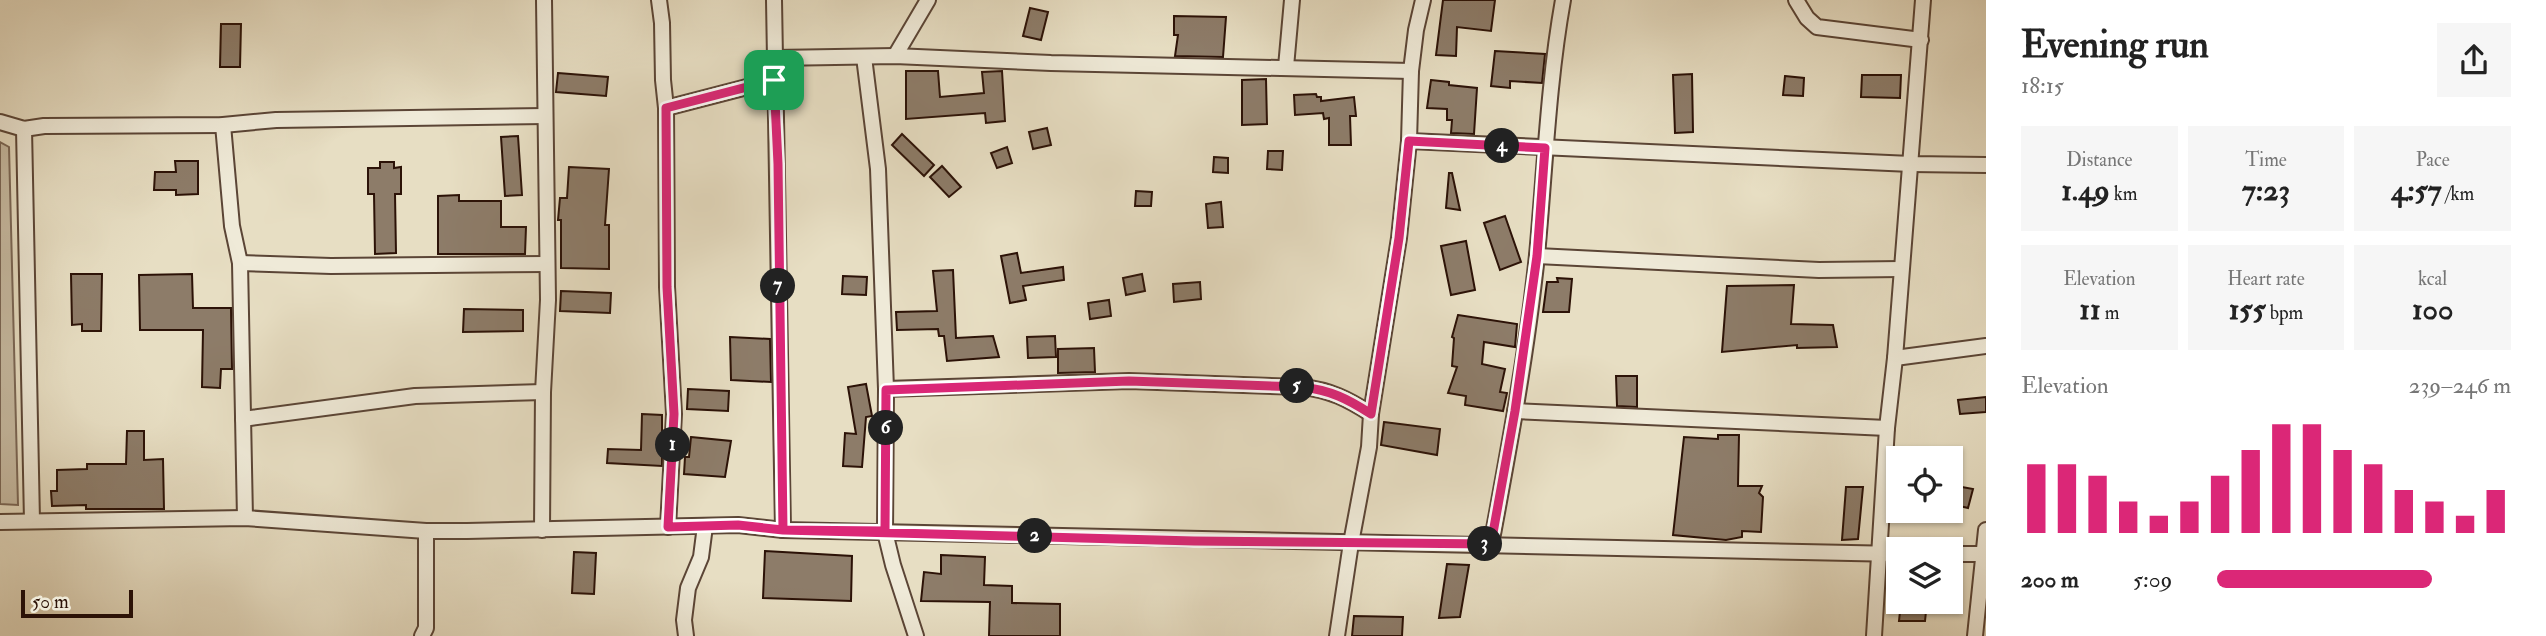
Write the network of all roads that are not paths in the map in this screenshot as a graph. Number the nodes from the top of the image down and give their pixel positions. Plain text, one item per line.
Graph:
1 (544, 0) edge
2 (659, 0) edge
3 (774, 0) edge
4 (928, 0) edge
5 (1292, 0) edge
6 (1423, 0) edge
7 (1563, 0) edge
8 (1796, 0) edge
9 (1923, 0) edge
10 (1921, 40) junction
11 (895, 56) junction
12 (864, 57) junction
13 (775, 58) junction
14 (1286, 66) junction
15 (1411, 71) junction
16 (774, 80) junction
17 (666, 108) junction
18 (545, 116) junction
19 (0, 122) edge
20 (223, 125) junction
21 (24, 129) junction
22 (1409, 141) junction
23 (1545, 148) junction
24 (1911, 164) junction
25 (1986, 165) edge
26 (1537, 256) junction
27 (240, 263) junction
28 (547, 264) junction
29 (1901, 269) junction
30 (1986, 346) edge
31 (1895, 358) junction
32 (886, 390) junction
33 (543, 393) junction
34 (1515, 411) junction
35 (1371, 414) junction
36 (243, 419) junction
37 (1886, 428) junction
38 (245, 518) junction
39 (32, 521) junction
40 (0, 523) edge
41 (705, 526) junction
42 (668, 527) junction
43 (542, 530) junction
44 (783, 530) junction
45 (1986, 530) edge
46 (426, 531) junction
47 (885, 531) junction
48 (1351, 543) junction
49 (1491, 544) junction
50 (1963, 554) edge
51 (1984, 554) edge
52 (1878, 555) junction
53 (1886, 555) edge
54 (422, 636) edge
55 (686, 636) edge
56 (916, 636) edge
57 (1337, 636) edge
58 (1874, 636) edge
59 (1975, 636) edge

1 - 18 street
2 - 17 street
3 - 13 street
4 - 11 street
5 - 14 street
6 - 15 street
7 - 23 street
8 - 10 street
9 - 10 street
10 - 24 street
11 - 12 street
11 - 14 street
12 - 13 street
12 - 32 street
13 - 16 street
14 - 15 street
15 - 22 street
16 - 17 street
16 - 44 street
17 - 42 street
18 - 20 street
18 - 28 street
19 - 21 street
20 - 21 street
20 - 27 street
21 - 39 street
22 - 23 street
22 - 35 street
23 - 24 street
23 - 26 street
24 - 25 street
24 - 29 street
26 - 29 street
26 - 34 street
27 - 28 street
27 - 36 street
28 - 33 street
29 - 31 street
30 - 31 street
31 - 37 street
32 - 35 street
32 - 47 street
33 - 36 street
33 - 43 street
34 - 37 street
34 - 49 street
35 - 48 street
36 - 38 street
37 - 52 street
38 - 39 street
38 - 46 street
39 - 40 street
41 - 42 street
41 - 44 street
41 - 55 street
42 - 43 street
43 - 46 street
44 - 47 street
45 - 51 street
46 - 54 street
47 - 48 street
47 - 56 street
48 - 49 street
48 - 57 street
49 - 52 street
50 - 51 street
51 - 59 street
52 - 53 street
52 - 58 street

